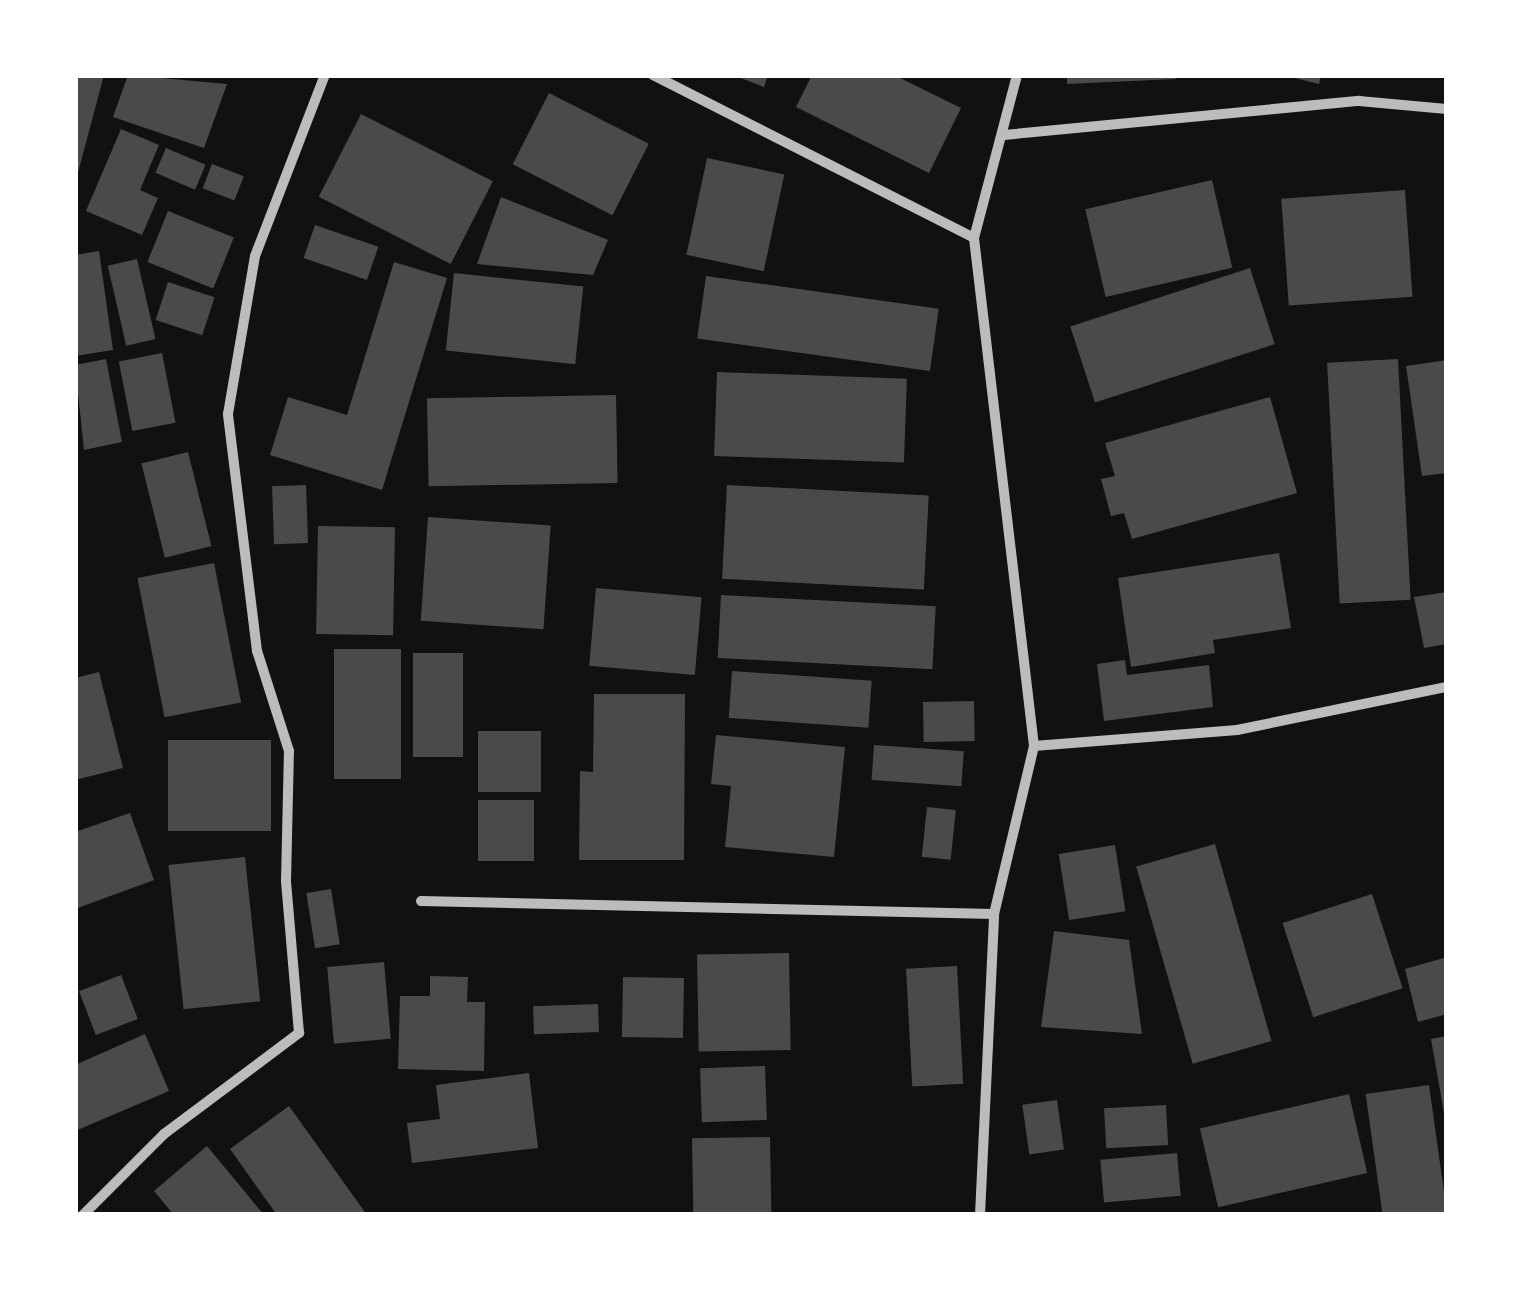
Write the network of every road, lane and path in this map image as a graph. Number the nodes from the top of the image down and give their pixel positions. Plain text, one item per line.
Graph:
1 (325, 75) edge
2 (653, 75) edge
3 (1018, 75) edge
4 (1447, 110) edge
5 (1004, 134) junction
6 (974, 238) junction
7 (1447, 687) edge
8 (1034, 746) junction
9 (421, 900) dead end
10 (994, 914) junction
11 (82, 1215) edge
12 (980, 1215) edge

1 - 11 street
2 - 6 street
3 - 5 street
4 - 5 street
5 - 6 street
6 - 8 street
7 - 8 street
8 - 10 street
9 - 10 street
10 - 12 street

